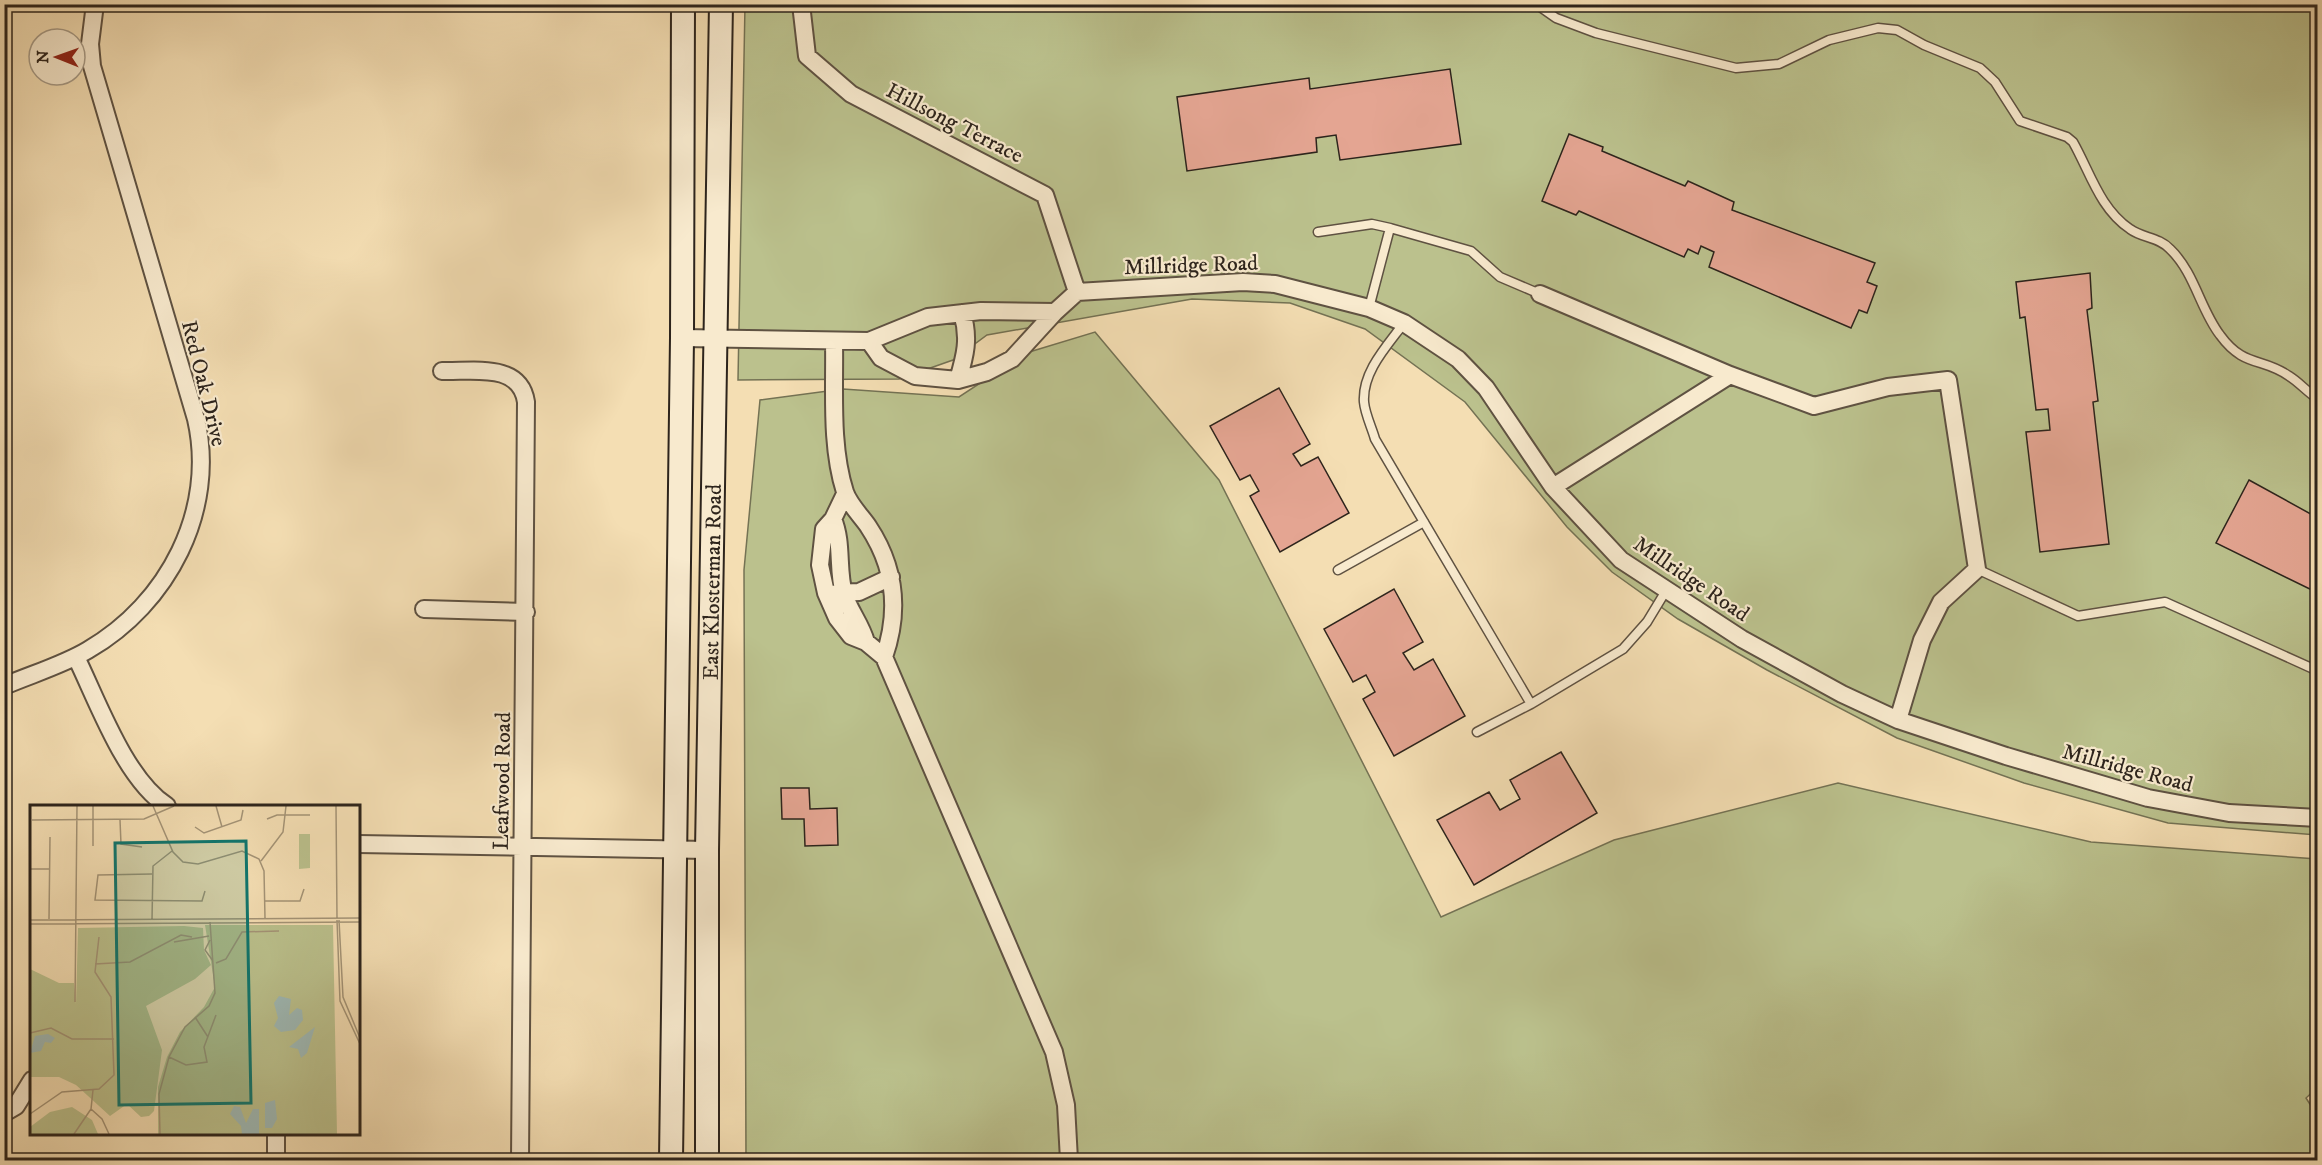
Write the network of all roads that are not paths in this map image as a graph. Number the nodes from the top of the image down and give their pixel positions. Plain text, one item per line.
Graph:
1 (95, 4) edge
2 (683, 4) edge
3 (721, 4) edge
4 (801, 4) edge
5 (1536, 4) edge
6 (1389, 228) junction
7 (1318, 232) dead end
8 (1077, 292) junction
9 (1540, 294) joint
10 (1369, 308) junction
11 (1054, 312) junction
12 (962, 313) junction
13 (1404, 323) junction
14 (682, 338) junction
15 (717, 339) junction
16 (834, 341) junction
17 (869, 341) junction
18 (442, 371) dead end
19 (1730, 375) junction
20 (958, 380) junction
21 (2318, 399) edge
22 (1553, 487) junction
23 (845, 494) junction
24 (833, 519) junction
25 (1424, 522) junction
26 (1977, 569) junction
27 (1338, 570) dead end
28 (891, 577) junction
29 (1667, 589) junction
30 (844, 592) junction
31 (826, 593) junction
32 (424, 609) dead end
33 (526, 612) junction
34 (866, 642) junction
35 (76, 657) junction
36 (884, 657) junction
37 (2318, 670) edge
38 (4, 686) edge
39 (1531, 704) junction
40 (1898, 720) junction
41 (1477, 732) dead end
42 (165, 805) edge
43 (2318, 818) edge
44 (360, 844) edge
45 (523, 847) junction
46 (674, 850) junction
47 (707, 850) junction
48 (30, 1083) edge
49 (4, 1113) edge
50 (276, 1135) edge
51 (276, 1161) edge
52 (520, 1161) edge
53 (671, 1161) edge
54 (707, 1161) edge
55 (1069, 1161) edge

1 - 35 street, Red Oak Drive
2 - 14 main road, East Klosterman Road
3 - 15 main road, East Klosterman Road
4 - 8 street, Hillsong Terrace
5 - 21 lane
6 - 7 lane
6 - 9 lane
6 - 10 lane
8 - 10 street, Millridge Road
8 - 11 street
9 - 19 street
10 - 13 street, Millridge Road
11 - 12 street
11 - 20 street
12 - 17 street
12 - 20 street
13 - 22 street, Millridge Road
13 - 25 lane
14 - 15 street
14 - 46 main road, East Klosterman Road
15 - 16 street
15 - 47 main road, East Klosterman Road
16 - 17 street
16 - 23 street
17 - 20 street
18 - 33 street, Leafwood Road
19 - 22 street
19 - 26 street
22 - 29 street, Millridge Road
23 - 24 street
23 - 28 street
24 - 30 street
24 - 31 street
25 - 27 lane
25 - 39 lane
26 - 37 lane
26 - 40 street
28 - 30 street
28 - 36 street
29 - 39 lane
29 - 40 street, Millridge Road
30 - 31 street
30 - 34 street
31 - 34 street
32 - 33 street
33 - 45 street, Leafwood Road
34 - 36 street
35 - 38 street, Red Oak Drive
35 - 42 street
36 - 55 street
39 - 41 lane
40 - 43 street, Millridge Road
44 - 45 street
45 - 46 street
45 - 52 street, Leafwood Road
46 - 47 street
46 - 53 main road, East Klosterman Road
47 - 54 main road, East Klosterman Road
48 - 49 street
50 - 51 street

